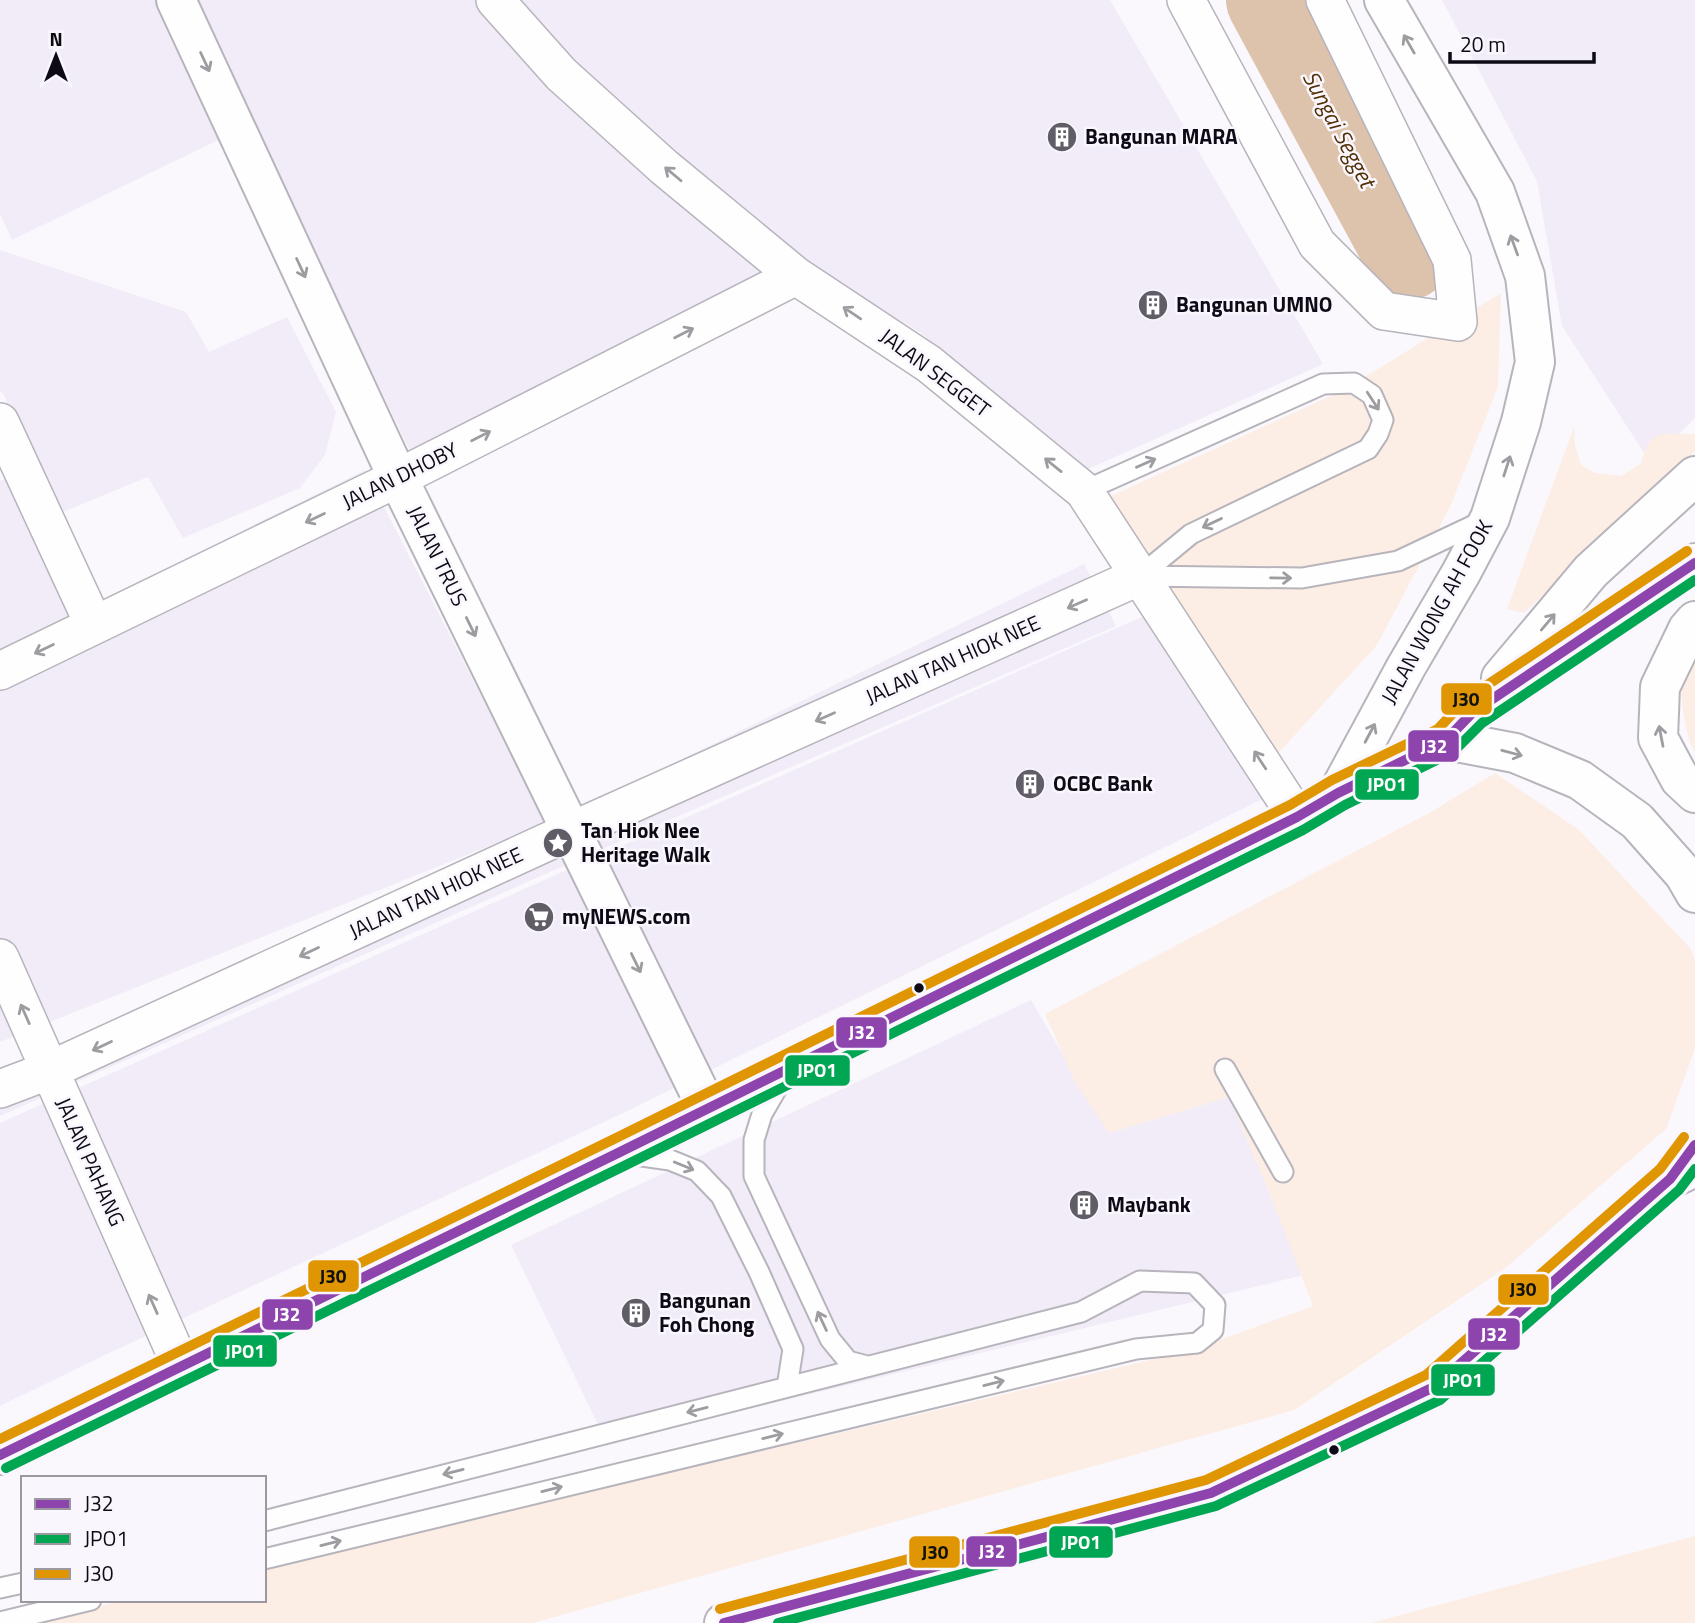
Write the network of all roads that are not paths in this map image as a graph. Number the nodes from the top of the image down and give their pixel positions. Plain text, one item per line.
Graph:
1 (176, 0) edge
2 (495, 0) edge
3 (1186, 0) edge
4 (1325, 0) edge
5 (1384, 0) edge
6 (796, 276) junction
7 (0, 422) edge
8 (1695, 476) edge
9 (398, 478) junction
10 (1084, 491) junction
11 (1489, 519) junction
12 (1695, 563) edge
13 (1140, 576) junction
14 (1695, 621) edge
15 (94, 625) junction
16 (0, 671) edge
17 (1473, 712) junction
18 (1446, 740) junction
19 (1338, 793) junction
20 (1695, 793) edge
21 (1297, 817) junction
22 (572, 831) junction
23 (1695, 893) edge
24 (0, 958) edge
25 (789, 1069) junction
26 (1225, 1069) dead end
27 (50, 1070) junction
28 (0, 1089) edge
29 (707, 1108) junction
30 (1695, 1145) edge
31 (618, 1153) junction
32 (1283, 1172) dead end
33 (1683, 1173) edge
34 (181, 1366) junction
35 (867, 1366) junction
36 (787, 1387) junction
37 (0, 1455) edge
38 (266, 1520) edge
39 (266, 1559) edge
40 (21, 1583) edge
41 (0, 1588) edge
42 (83, 1602) edge
43 (0, 1622) edge
44 (724, 1623) edge

1 -> 9 main road, JALAN TRUS
6 -> 2 street, JALAN SEGGET
3 - 4 street
11 -> 5 main road, JALAN WONG AH FOOK
9 -> 6 street, JALAN DHOBY
10 -> 6 street, JALAN SEGGET
7 - 15 street
17 -> 8 main road
9 -> 15 street, JALAN DHOBY
9 -> 22 main road, JALAN TRUS
10 - 13 street, JALAN SEGGET
10 -> 13 lane
13 -> 11 lane
19 -> 11 main road, JALAN WONG AH FOOK
12 - 17 main road
21 -> 13 street, JALAN SEGGET
13 -> 22 street, JALAN TAN HIOK NEE
20 -> 14 main road
15 -> 16 street, JALAN DHOBY
17 - 18 main road
18 - 19 main road
18 -> 23 main road
19 - 21 main road
21 - 25 main road
22 -> 27 street, JALAN TAN HIOK NEE
22 -> 29 main road, JALAN TRUS
27 -> 24 street, JALAN PAHANG
25 - 29 main road
35 -> 25 lane
26 - 32 lane
27 - 28 street, JALAN TAN HIOK NEE
34 -> 27 street, JALAN PAHANG
29 - 31 main road
30 - 33 main road
31 - 34 main road
31 -> 36 lane
33 - 44 main road
34 - 37 main road
35 - 36 lane
39 -> 35 lane
36 -> 38 lane
40 - 41 lane
42 - 43 lane

